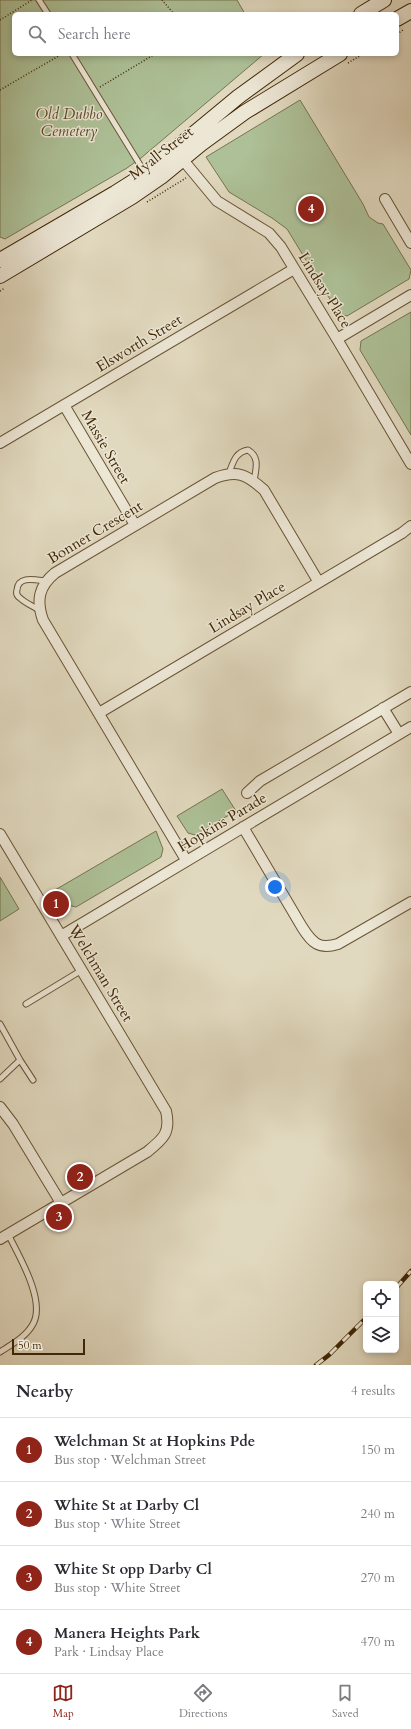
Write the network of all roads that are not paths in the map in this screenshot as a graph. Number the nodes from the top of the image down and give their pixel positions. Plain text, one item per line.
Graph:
1 (39, 0) edge
2 (384, 0) edge
3 (411, 11) edge
4 (47, 12) edge
5 (364, 12) edge
6 (399, 19) edge
7 (73, 56) edge
8 (294, 56) edge
9 (337, 56) edge
10 (183, 160) junction
11 (145, 174) junction
12 (385, 200) dead end
13 (411, 243) edge
14 (0, 260) edge
15 (294, 269) junction
16 (0, 276) edge
17 (411, 295) edge
18 (338, 338) junction
19 (64, 405) junction
20 (0, 443) edge
21 (411, 464) edge
22 (229, 473) junction
23 (254, 481) junction
24 (135, 525) junction
25 (411, 526) edge
26 (46, 581) junction
27 (318, 581) junction
28 (39, 610) junction
29 (411, 692) edge
30 (383, 708) junction
31 (99, 713) junction
32 (411, 727) edge
33 (399, 734) junction
34 (247, 793) dead end
35 (243, 827) junction
36 (0, 834) edge
37 (186, 860) junction
38 (411, 902) edge
39 (61, 936) junction
40 (82, 970) junction
41 (26, 1004) dead end
42 (0, 1024) edge
43 (20, 1060) junction
44 (0, 1079) edge
45 (33, 1080) dead end
46 (0, 1108) edge
47 (61, 1203) junction
48 (4, 1236) edge
49 (0, 1352) edge

1 - 4 lane
2 - 5 street
3 - 6 street
7 - 11 lane
8 - 11 street, Myall Street
9 - 10 street, Myall Street
10 - 15 street, Lindsay Place
10 - 16 street, Myall Street
11 - 14 street, Myall Street
12 - 13 street
15 - 18 street, Lindsay Place
15 - 19 street, Elsworth Street
17 - 18 street
18 - 21 street, Lindsay Place
19 - 20 street, Elsworth Street
19 - 24 street, Massie Street
22 - 23 street
22 - 23 lane
22 - 24 street, Bonner Crescent
23 - 27 street
24 - 26 street, Bonner Crescent
25 - 27 street, Lindsay Place
26 - 28 street, Bonner Crescent
26 - 28 lane
27 - 31 street, Lindsay Place
28 - 31 street
29 - 30 street, Hopkins Parade
30 - 33 street
30 - 34 street, Hopkins Parade
31 - 37 street
32 - 33 street, Hopkins Parade
33 - 35 street, Hopkins Parade
35 - 37 street, Hopkins Parade
35 - 38 street
36 - 39 street, Welchman Street
37 - 39 street, Hopkins Parade
39 - 40 street, Welchman Street
40 - 41 lane
40 - 47 street, Welchman Street
42 - 43 lane
43 - 44 lane
43 - 45 lane
46 - 47 street
47 - 48 street
48 - 49 lane

